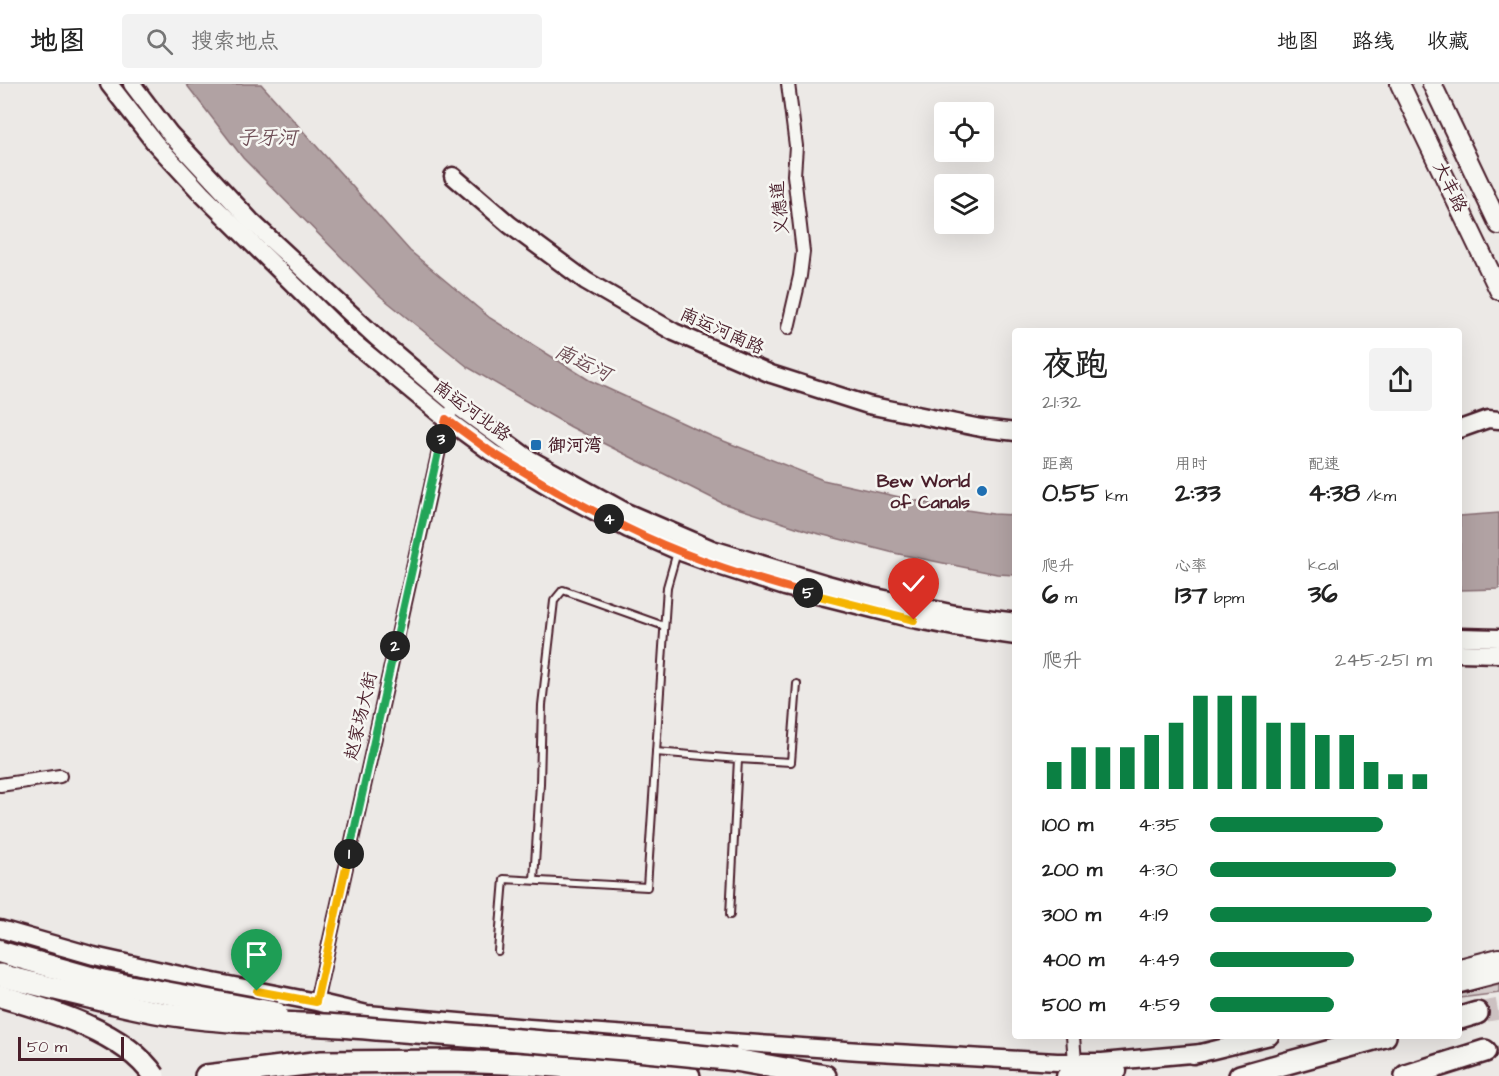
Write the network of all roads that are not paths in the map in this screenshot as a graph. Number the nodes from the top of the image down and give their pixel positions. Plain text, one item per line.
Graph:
1 (109, 84) edge
2 (132, 84) edge
3 (788, 84) edge
4 (1400, 84) edge
5 (1432, 84) edge
6 (453, 176) dead end
7 (1499, 225) edge
8 (1499, 290) edge
9 (788, 328) dead end
10 (451, 412) junction
11 (1499, 420) edge
12 (1462, 428) edge
13 (1012, 432) edge
14 (680, 544) junction
15 (1012, 621) edge
16 (664, 626) junction
17 (1012, 635) edge
18 (1462, 636) edge
19 (1499, 638) edge
20 (1462, 653) edge
21 (1499, 654) edge
22 (797, 684) dead end
23 (656, 752) junction
24 (738, 759) junction
25 (60, 776) dead end
26 (0, 785) edge
27 (534, 880) junction
28 (730, 915) dead end
29 (0, 929) edge
30 (34, 939) junction
31 (498, 951) dead end
32 (0, 952) edge
33 (1499, 958) edge
34 (1462, 967) edge
35 (1499, 974) edge
36 (0, 975) edge
37 (1462, 983) edge
38 (0, 996) edge
39 (316, 1002) junction
40 (0, 1005) edge
41 (338, 1026) junction
42 (1073, 1039) edge
43 (1258, 1039) edge
44 (1374, 1039) edge
45 (1485, 1051) dead end
46 (1070, 1069) edge
47 (154, 1076) edge
48 (206, 1076) edge
49 (689, 1076) edge
50 (825, 1076) edge
51 (1240, 1076) edge
52 (1406, 1076) edge

1 - 10 street, 南运河北路
2 - 10 street, 南运河北路
3 - 9 street, 义德道
4 - 8 main road, 大丰路
5 - 7 main road, 大丰路
6 - 13 street, 南运河南路
10 - 14 street, 南运河北路
10 - 39 street, 赵家场大街
11 - 12 street
14 - 15 street, 南运河北路
14 - 16 lane
14 - 17 street, 南运河北路
16 - 23 lane
16 - 27 lane
18 - 19 street
20 - 21 street
22 - 24 lane
23 - 24 lane
23 - 27 lane
24 - 28 lane
25 - 26 street
27 - 31 lane
29 - 30 street
30 - 39 street
30 - 40 street
32 - 41 highway, bridge
33 - 34 main road
35 - 37 street
36 - 41 highway, bridge
38 - 47 highway, bridge
39 - 46 street
41 - 50 highway, bridge
42 - 46 street
43 - 46 street
44 - 51 highway
45 - 52 highway
48 - 49 highway

